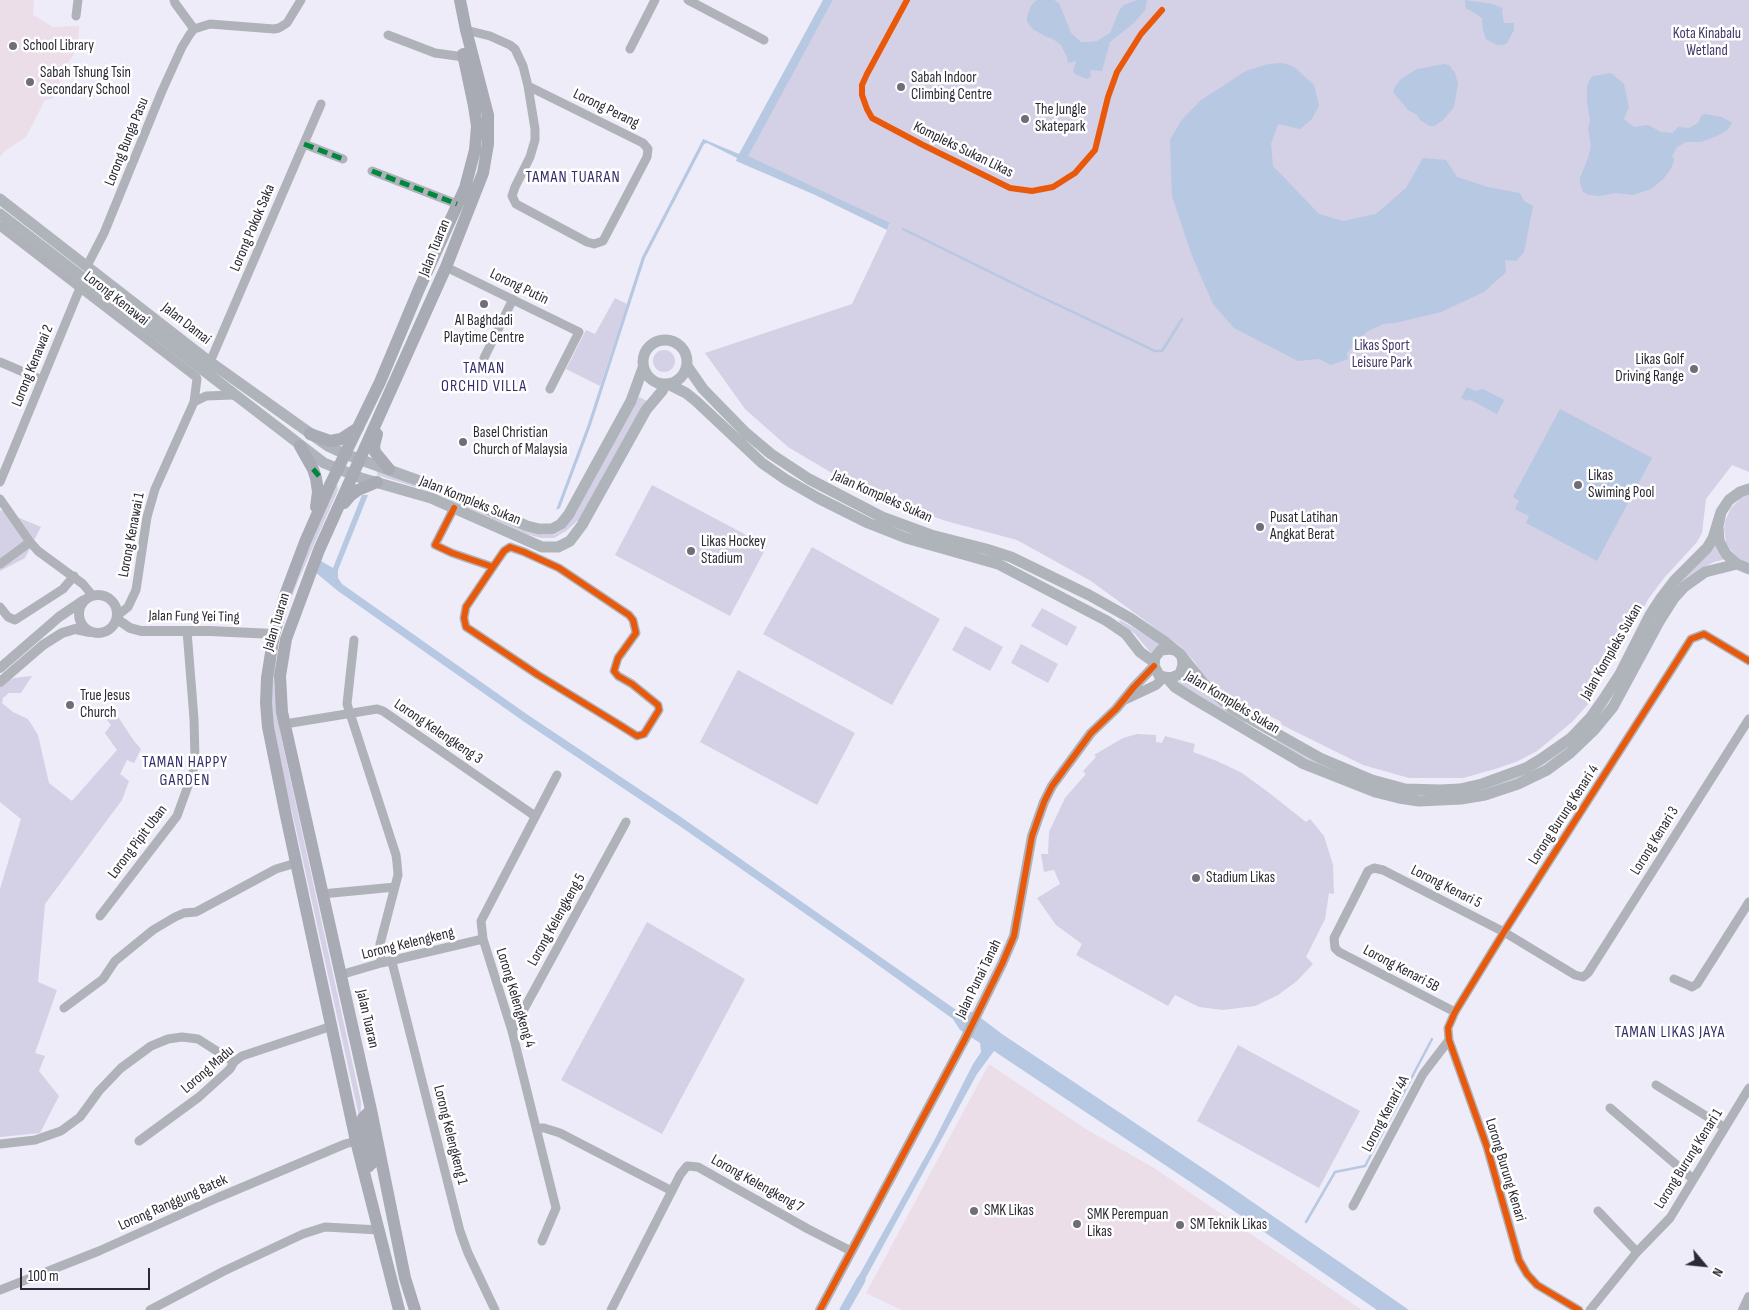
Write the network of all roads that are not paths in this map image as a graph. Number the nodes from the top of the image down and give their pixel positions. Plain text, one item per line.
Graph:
1 (78, 0) edge
2 (174, 0) edge
3 (301, 0) edge
4 (451, 0) edge
5 (460, 0) edge
6 (655, 0) edge
7 (688, 0) edge
8 (76, 16) dead end
9 (194, 29) junction
10 (466, 30) junction
11 (388, 35) dead end
12 (764, 40) dead end
13 (630, 49) dead end
14 (464, 57) junction
15 (528, 86) junction
16 (321, 104) dead end
17 (304, 144) junction
18 (343, 160) dead end
19 (372, 171) dead end
20 (0, 199) edge
21 (457, 204) junction
22 (0, 214) edge
23 (0, 226) edge
24 (87, 266) junction
25 (446, 267) junction
26 (80, 288) junction
27 (514, 300) junction
28 (484, 358) dead end
29 (0, 362) edge
30 (210, 362) junction
31 (687, 366) junction
32 (643, 368) junction
33 (42, 380) junction
34 (667, 384) junction
35 (393, 387) junction
36 (550, 388) dead end
37 (233, 395) junction
38 (194, 402) junction
39 (358, 428) junction
40 (310, 434) junction
41 (300, 446) junction
42 (345, 454) junction
43 (360, 460) junction
44 (337, 469) junction
45 (388, 469) junction
46 (353, 476) junction
47 (0, 482) edge
48 (377, 482) junction
49 (1749, 488) edge
50 (2, 502) edge
51 (454, 508) junction
52 (1721, 512) junction
53 (337, 514) junction
54 (30, 542) junction
55 (305, 542) junction
56 (0, 564) edge
57 (1737, 564) junction
58 (494, 566) junction
59 (1749, 569) edge
60 (74, 576) junction
61 (89, 597) junction
62 (0, 607) edge
63 (117, 617) junction
64 (187, 631) junction
65 (94, 632) junction
66 (274, 634) junction
67 (354, 640) dead end
68 (1178, 653) junction
69 (1749, 661) edge
70 (1154, 664) junction
71 (0, 668) edge
72 (280, 676) junction
73 (1165, 678) junction
74 (0, 682) edge
75 (1123, 700) junction
76 (349, 713) junction
77 (1749, 719) edge
78 (285, 724) junction
79 (557, 775) dead end
80 (535, 816) junction
81 (626, 822) dead end
82 (296, 863) junction
83 (395, 888) junction
84 (322, 894) junction
85 (1749, 902) edge
86 (100, 916) dead end
87 (1504, 932) junction
88 (483, 939) junction
89 (1335, 948) joint
90 (392, 962) junction
91 (381, 964) junction
92 (340, 975) junction
93 (1583, 976) joint
94 (1674, 979) dead end
95 (64, 1008) dead end
96 (1455, 1012) junction
97 (332, 1026) junction
98 (512, 1031) junction
99 (1449, 1040) junction
100 (234, 1062) junction
101 (1656, 1085) dead end
102 (1748, 1093) edge
103 (1610, 1108) dead end
104 (371, 1110) junction
105 (1724, 1127) junction
106 (536, 1128) junction
107 (139, 1141) dead end
108 (356, 1141) junction
109 (0, 1144) edge
110 (362, 1163) junction
111 (1693, 1179) junction
112 (672, 1191) junction
113 (1353, 1206) dead end
114 (1598, 1212) dead end
115 (379, 1230) junction
116 (542, 1241) dead end
117 (851, 1251) junction
118 (1637, 1252) junction
119 (0, 1290) edge
120 (1749, 1297) edge
121 (150, 1310) edge
122 (399, 1310) edge
123 (415, 1310) edge
124 (495, 1310) edge
125 (611, 1310) edge
126 (820, 1310) edge
127 (1579, 1310) edge
128 (1590, 1310) edge
129 (1743, 1310) edge

1 - 8 street
2 - 9 street
3 - 9 street
4 - 14 main road, Jalan Tuaran
5 - 10 main road, Jalan Tuaran
6 - 13 street
7 - 12 street
9 - 24 street, Lorong Bunga Pasu
10 - 15 street, Lorong Perang
10 - 25 main road, Jalan Tuaran
11 - 14 street
14 - 21 main road, Jalan Tuaran
15 - 15 street, Lorong Perang
16 - 17 street, Lorong Pokok Saka
17 - 18 street
17 - 30 street, Lorong Pokok Saka
19 - 21 street
20 - 24 main road, Jalan Damai
21 - 39 main road, Jalan Tuaran
22 - 37 main road, Jalan Damai
23 - 26 street, Lorong Kenawai
24 - 30 main road, Jalan Damai
25 - 27 street, Lorong Putin
25 - 35 main road, Jalan Tuaran
26 - 33 street, Lorong Kenawai 2
26 - 38 street, Lorong Kenawai
27 - 28 street
27 - 36 street, Lorong Putin
29 - 33 street
30 - 40 main road, Jalan Damai
31 - 32 main road
31 - 34 main road
31 - 68 main road, Jalan Kompleks Sukan
32 - 34 main road
32 - 45 main road, Jalan Kompleks Sukan
33 - 47 street, Lorong Kenawai 2
34 - 51 main road, Jalan Kompleks Sukan
34 - 70 main road, Jalan Kompleks Sukan
35 - 43 main road, Jalan Tuaran
35 - 45 main road
37 - 38 street
37 - 41 main road, Jalan Damai
38 - 63 street, Lorong Kenawai 1
39 - 40 main road
39 - 42 main road, Jalan Tuaran
40 - 42 main road, Jalan Damai
41 - 44 main road, Jalan Damai
41 - 55 main road
42 - 43 main road, Jalan Damai
42 - 44 main road, Jalan Tuaran
43 - 45 main road, Jalan Kompleks Sukan
43 - 46 main road, Jalan Tuaran
44 - 46 main road, Jalan Damai
44 - 55 main road, Jalan Tuaran
46 - 48 main road, Jalan Kompleks Sukan
46 - 53 main road, Jalan Tuaran
48 - 51 main road, Jalan Kompleks Sukan
48 - 53 main road
49 - 52 main road
50 - 54 street
51 - 58 street
52 - 57 main road
52 - 68 main road, Jalan Kompleks Sukan
53 - 72 main road, Jalan Tuaran
54 - 56 street
54 - 60 street
55 - 66 main road, Jalan Tuaran
57 - 59 main road
57 - 73 main road, Jalan Kompleks Sukan
58 - 58 street
60 - 61 street
60 - 62 street
61 - 63 street
61 - 65 street
61 - 71 street
63 - 64 street, Jalan Fung Yei Ting
63 - 65 street
64 - 66 street, Jalan Fung Yei Ting
64 - 86 street, Lorong Pipit Uban
65 - 74 street
66 - 72 main road
66 - 82 main road, Jalan Tuaran
67 - 76 street
68 - 70 main road
68 - 73 main road
69 - 87 street, Lorong Burung Kenari 4
70 - 73 main road
70 - 75 street, Jalan Punai Tanah
72 - 78 main road, Jalan Tuaran
73 - 75 street, Jalan Punai Tanah
75 - 117 street, Jalan Punai Tanah
76 - 78 street, Lorong Kelengkeng 3
76 - 80 street, Lorong Kelengkeng 3
76 - 83 street
77 - 93 street, Lorong Kenari 3
78 - 84 main road, Jalan Tuaran
79 - 80 street, Lorong Kelengkeng 4
80 - 88 street, Lorong Kelengkeng 4
81 - 98 street, Lorong Kelengkeng 5
82 - 95 street
82 - 97 main road, Jalan Tuaran
83 - 84 street
83 - 91 street
84 - 92 main road, Jalan Tuaran
85 - 94 street
87 - 89 street, Lorong Kenari 5
87 - 93 street, Lorong Kenari 5
87 - 96 street, Lorong Burung Kenari 4
88 - 90 street, Lorong Kelengkeng
88 - 98 street, Lorong Kelengkeng 4
89 - 96 street, Lorong Kenari 5B
90 - 91 street, Lorong Kelengkeng
90 - 124 street, Lorong Kelengkeng 1
91 - 92 street, Lorong Kelengkeng
92 - 104 main road, Jalan Tuaran
96 - 99 street, Lorong Burung Kenari
97 - 100 street, Lorong Madu
97 - 108 main road, Jalan Tuaran
98 - 106 street, Lorong Kelengkeng 4
99 - 113 street, Lorong Kenari 4A
99 - 127 street, Lorong Burung Kenari
100 - 107 street, Lorong Madu
100 - 109 street
101 - 105 street
102 - 105 street, Lorong Burung Kenari 1
103 - 111 street
104 - 110 main road
104 - 123 main road, Jalan Tuaran
105 - 111 street, Lorong Burung Kenari 1
106 - 112 street
106 - 116 street, Lorong Kelengkeng 4
108 - 110 main road, Jalan Tuaran
108 - 119 street, Lorong Ranggung Batek
110 - 115 main road, Jalan Tuaran
111 - 118 street, Lorong Burung Kenari 1
112 - 117 street, Lorong Kelengkeng 7
112 - 125 street, Lorong Kelengkeng 7
114 - 118 street
115 - 121 street
115 - 122 main road, Jalan Tuaran
117 - 126 street, Jalan Punai Tanah
118 - 128 street, Lorong Burung Kenari 1
120 - 129 street

